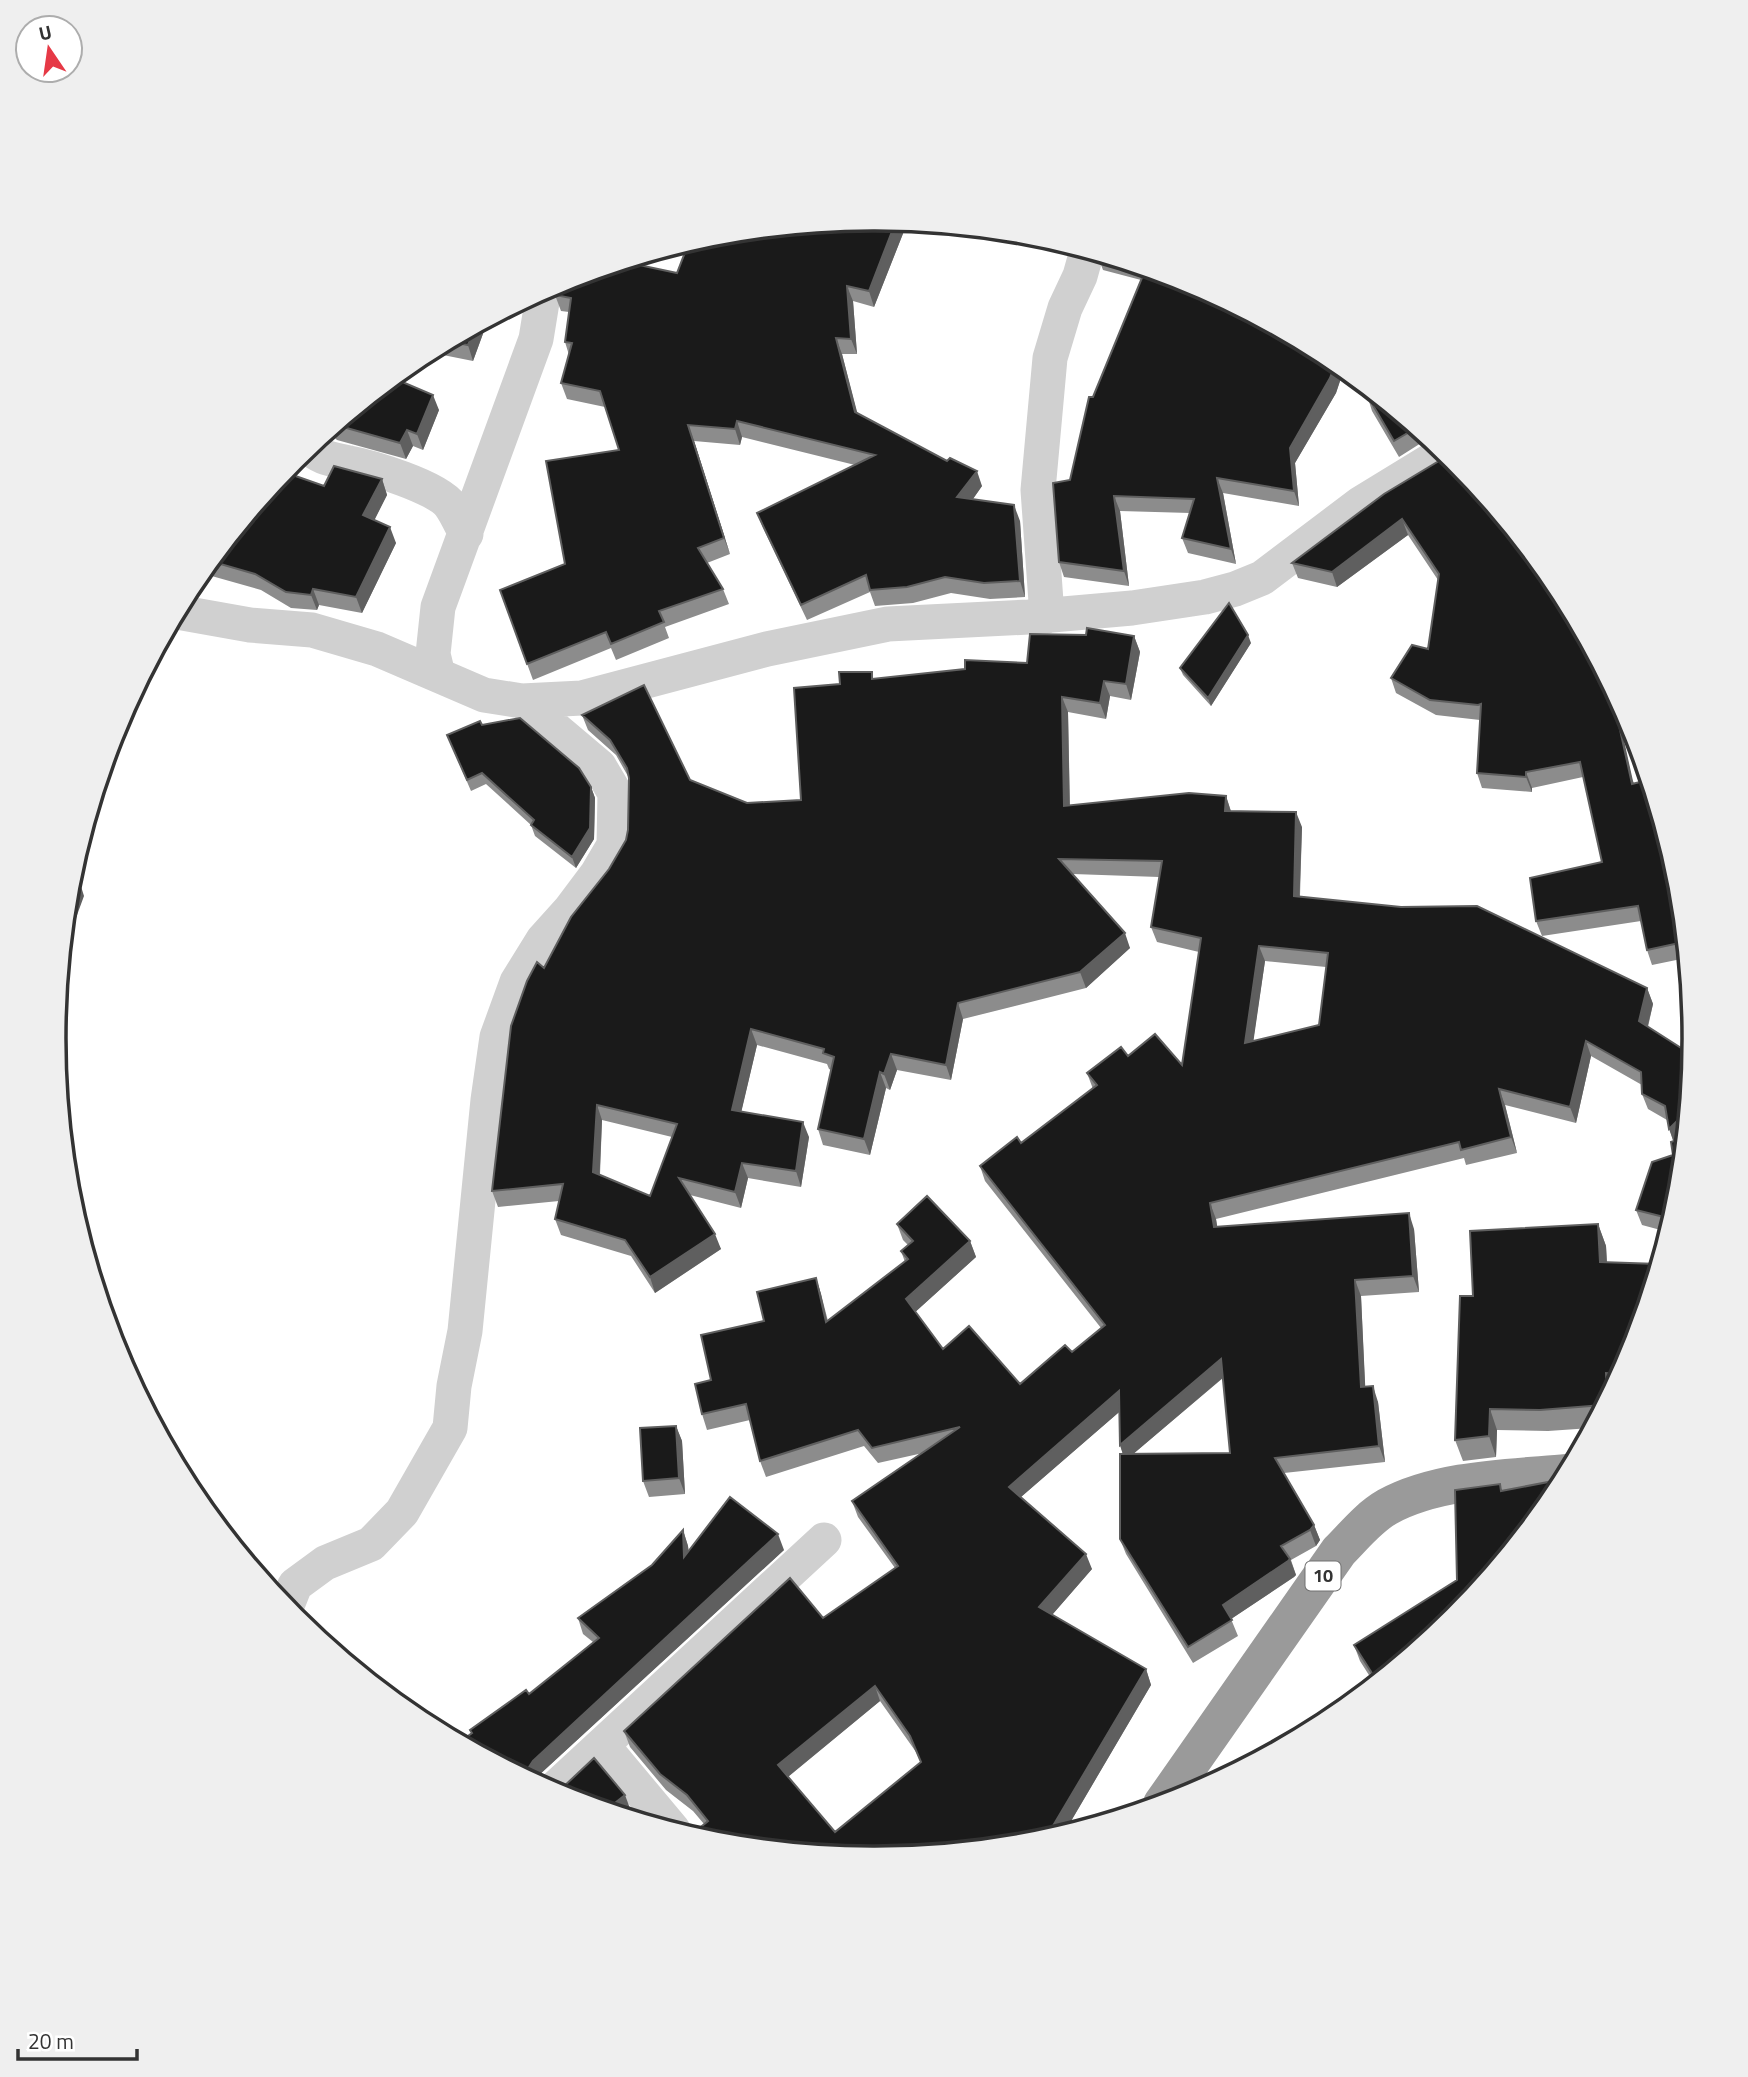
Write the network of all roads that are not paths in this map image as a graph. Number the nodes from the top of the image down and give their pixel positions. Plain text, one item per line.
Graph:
1 (1085, 259) edge
2 (542, 303) edge
3 (319, 453) edge
4 (1435, 458) edge
5 (466, 534) junction
6 (189, 613) edge
7 (1047, 616) junction
8 (438, 675) junction
9 (522, 701) junction
10 (1553, 1474) edge
11 (824, 1540) dead end
12 (291, 1596) edge
13 (602, 1745) junction
14 (561, 1783) edge
15 (1173, 1789) edge
16 (662, 1817) edge

1 - 7 street
2 - 5 street
3 - 5 street
4 - 7 street
5 - 8 street
6 - 8 street
7 - 9 street
8 - 9 street
9 - 12 street
10 - 15 highway, 10
11 - 13 street
13 - 14 street
13 - 16 street

